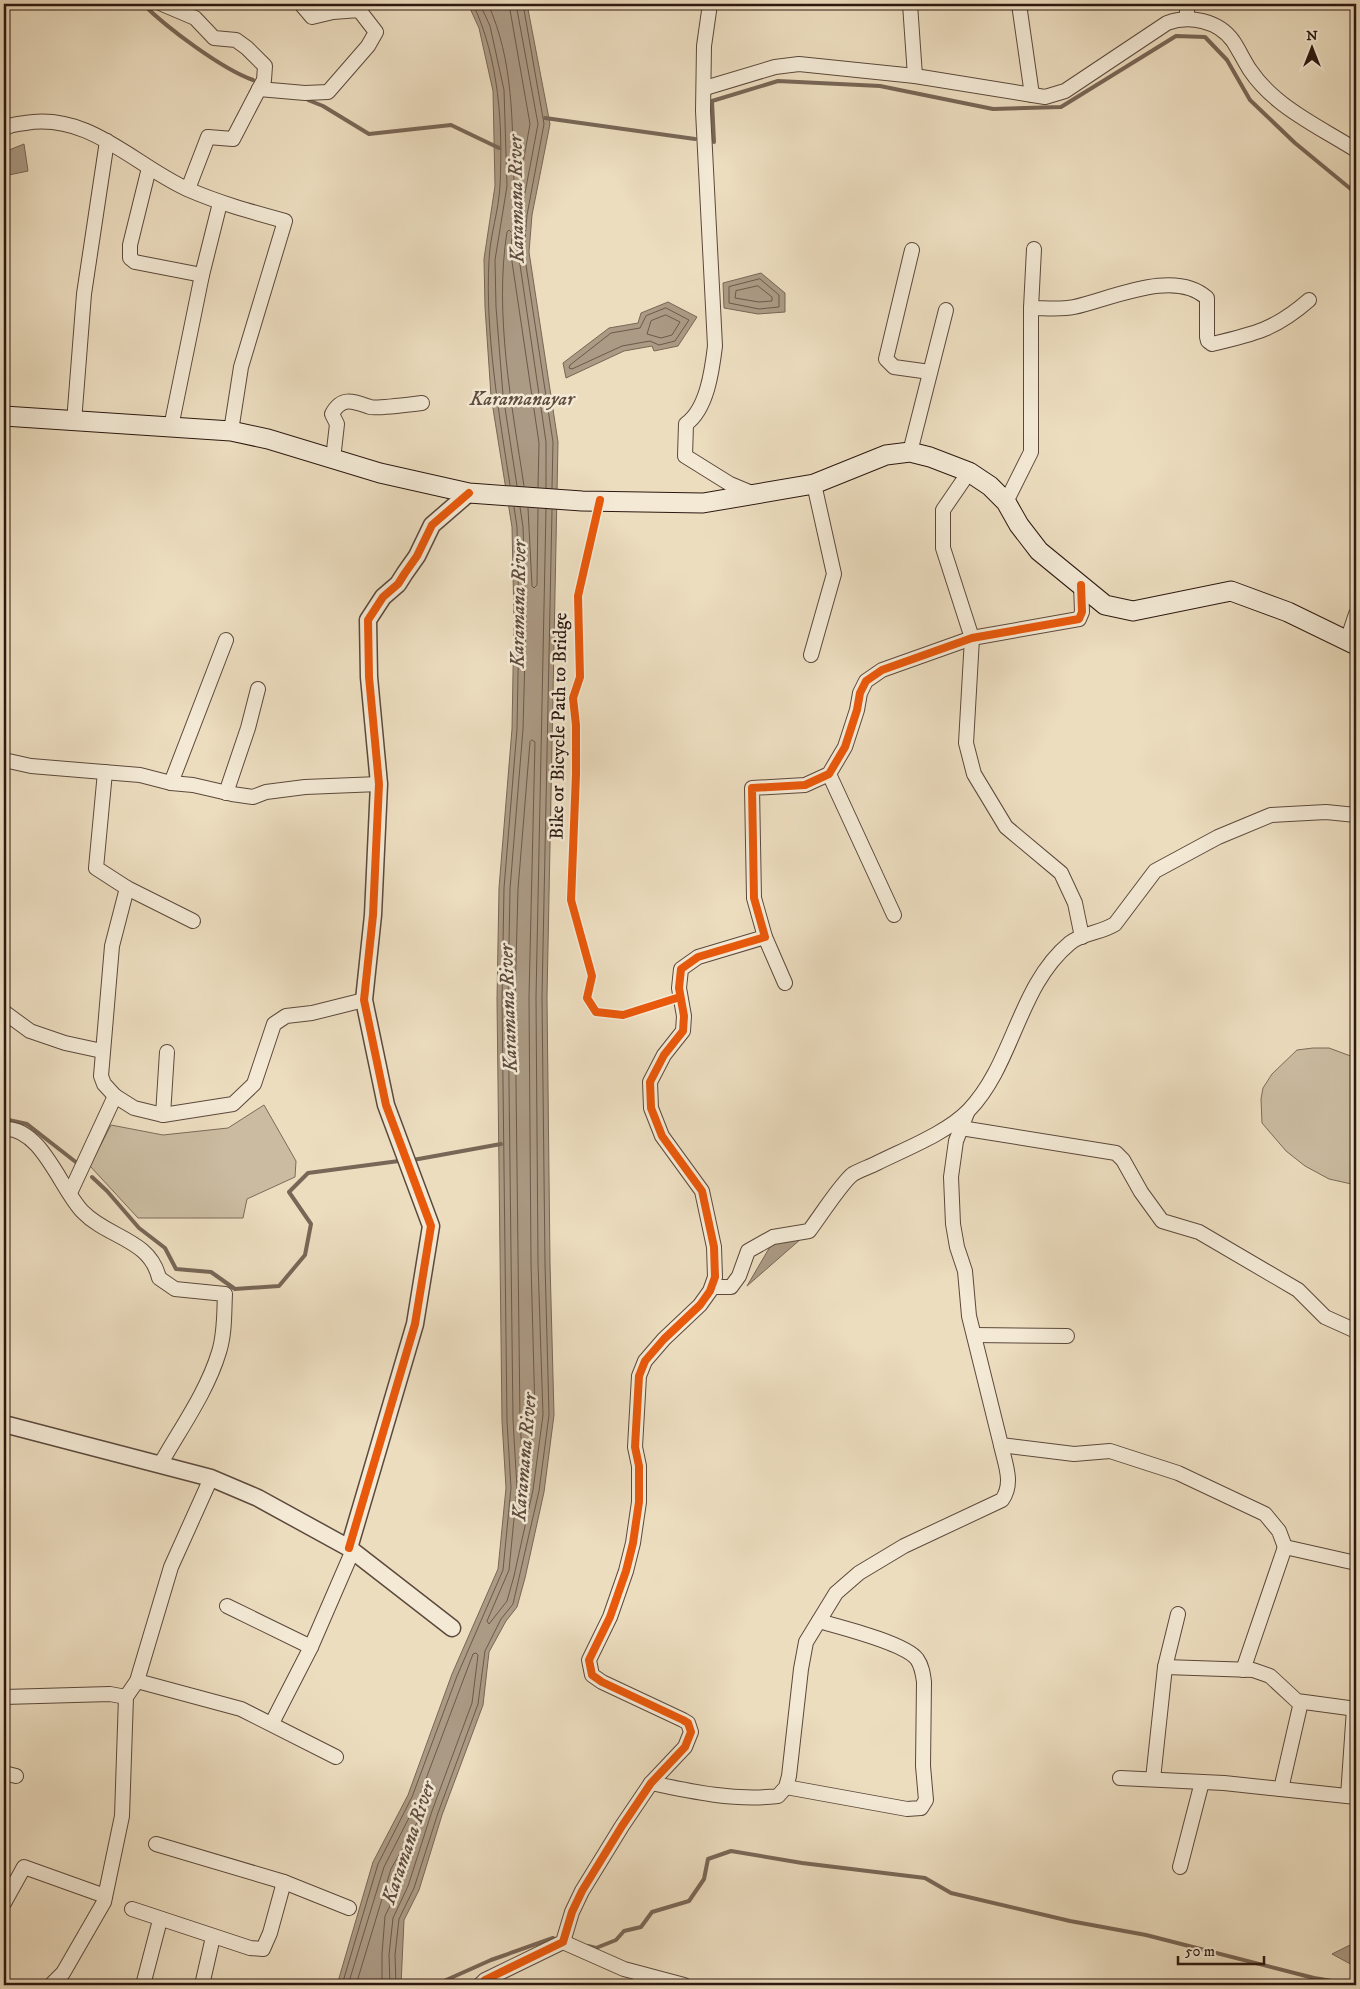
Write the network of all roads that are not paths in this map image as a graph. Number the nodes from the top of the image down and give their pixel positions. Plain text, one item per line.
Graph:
1 (162, 4) edge
2 (301, 4) edge
3 (710, 4) edge
4 (910, 4) edge
5 (1018, 4) edge
6 (1186, 4) edge
7 (1187, 18) junction
8 (915, 76) junction
9 (705, 88) junction
10 (259, 89) junction
11 (1032, 95) junction
12 (4, 129) edge
13 (107, 141) junction
14 (1356, 150) edge
15 (149, 168) junction
16 (188, 189) junction
17 (220, 203) junction
18 (1034, 249) dead end
19 (912, 250) dead end
20 (202, 275) junction
21 (1309, 300) dead end
22 (1031, 308) junction
23 (946, 310) dead end
24 (930, 372) junction
25 (422, 403) dead end
26 (4, 416) edge
27 (74, 422) junction
28 (170, 427) junction
29 (231, 431) junction
30 (910, 452) junction
31 (333, 459) junction
32 (969, 472) junction
33 (814, 484) junction
34 (469, 493) junction
35 (757, 495) junction
36 (1006, 502) junction
37 (1081, 585) junction
38 (1356, 614) edge
39 (972, 638) junction
40 (226, 640) dead end
41 (1352, 643) edge
42 (811, 656) dead end
43 (258, 688) dead end
44 (4, 760) edge
45 (105, 772) junction
46 (829, 774) junction
47 (170, 783) junction
48 (378, 784) junction
49 (226, 793) junction
50 (1356, 815) edge
51 (127, 888) junction
52 (894, 915) dead end
53 (193, 921) dead end
54 (1082, 936) junction
55 (765, 937) junction
56 (785, 983) dead end
57 (364, 1000) junction
58 (4, 1012) edge
59 (79, 1046) junction
60 (102, 1051) junction
61 (167, 1052) dead end
62 (101, 1076) junction
63 (115, 1096) junction
64 (967, 1112) junction
65 (163, 1115) junction
66 (961, 1128) junction
67 (4, 1129) edge
68 (70, 1194) junction
69 (712, 1287) junction
70 (1356, 1331) edge
71 (974, 1335) junction
72 (1067, 1336) dead end
73 (4, 1424) edge
74 (1001, 1445) junction
75 (160, 1465) junction
76 (211, 1478) junction
77 (1285, 1547) junction
78 (351, 1549) junction
79 (1356, 1563) edge
80 (227, 1606) dead end
81 (1178, 1614) dead end
82 (819, 1621) junction
83 (452, 1628) dead end
84 (310, 1648) junction
85 (1165, 1667) junction
86 (1242, 1670) junction
87 (137, 1681) junction
88 (4, 1697) edge
89 (126, 1697) junction
90 (1301, 1702) junction
91 (1355, 1709) edge
92 (272, 1723) junction
93 (336, 1758) dead end
94 (1120, 1778) dead end
95 (1153, 1779) junction
96 (651, 1782) junction
97 (1202, 1782) junction
98 (786, 1787) junction
99 (1281, 1789) junction
100 (1352, 1797) edge
101 (156, 1844) dead end
102 (1180, 1867) dead end
103 (284, 1882) junction
104 (105, 1896) junction
105 (4, 1903) edge
106 (349, 1908) dead end
107 (132, 1909) dead end
108 (160, 1920) junction
109 (213, 1936) junction
110 (563, 1942) junction
111 (52, 1985) edge
112 (143, 1985) edge
113 (202, 1985) edge
114 (480, 1985) edge
115 (684, 1985) edge

1 - 10 street
2 - 10 street
3 - 9 street
4 - 8 street
5 - 11 street
6 - 7 street
7 - 11 street
7 - 14 street
8 - 9 street
8 - 11 street
9 - 35 street
10 - 16 street
12 - 13 street
13 - 15 street
13 - 27 street
15 - 16 street
15 - 20 street
16 - 17 street
17 - 20 street
17 - 29 street
18 - 22 street
19 - 24 street
20 - 28 street
21 - 22 street
22 - 36 street
23 - 24 street
24 - 30 street
25 - 31 street
26 - 27 main road
27 - 28 main road
28 - 29 main road
29 - 31 main road
30 - 32 main road
30 - 33 main road
31 - 34 main road
32 - 36 main road
32 - 39 street
33 - 35 main road
33 - 42 street
34 - 35 main road
34 - 48 street
36 - 37 main road
37 - 39 street
37 - 41 main road
38 - 41 street
39 - 46 street
39 - 54 street
40 - 47 street
43 - 49 street
44 - 45 street
45 - 47 street
45 - 51 street
46 - 52 street
46 - 55 street
47 - 49 street
48 - 49 street
48 - 57 street
50 - 54 street
51 - 53 street
51 - 60 street
54 - 64 street
55 - 56 street
55 - 69 street
57 - 65 street
57 - 78 street
58 - 59 street
59 - 60 street
59 - 62 street
60 - 62 street
61 - 65 street
62 - 63 street
63 - 65 street
63 - 68 street
64 - 66 street
64 - 69 street
66 - 70 street
66 - 71 street
67 - 68 street
68 - 75 street
69 - 96 street
71 - 72 street
71 - 74 street
73 - 75 street
74 - 77 street
74 - 82 street
75 - 76 street
76 - 78 street
76 - 87 street
77 - 79 street
77 - 86 street
78 - 83 street
78 - 84 street
80 - 84 street
81 - 85 street
82 - 98 street
82 - 98 street
84 - 92 street
85 - 86 street
85 - 95 street
86 - 90 street
87 - 89 street
87 - 92 street
88 - 89 street
89 - 104 street
90 - 91 street
90 - 99 street
91 - 100 street
92 - 93 street
94 - 95 street
95 - 97 street
96 - 98 street
96 - 110 street
97 - 99 street
97 - 102 street
99 - 100 street
101 - 103 street
103 - 106 street
103 - 109 street
104 - 105 street
104 - 111 street
107 - 108 street
108 - 109 street
108 - 112 street
109 - 113 street
110 - 114 street
110 - 115 street

